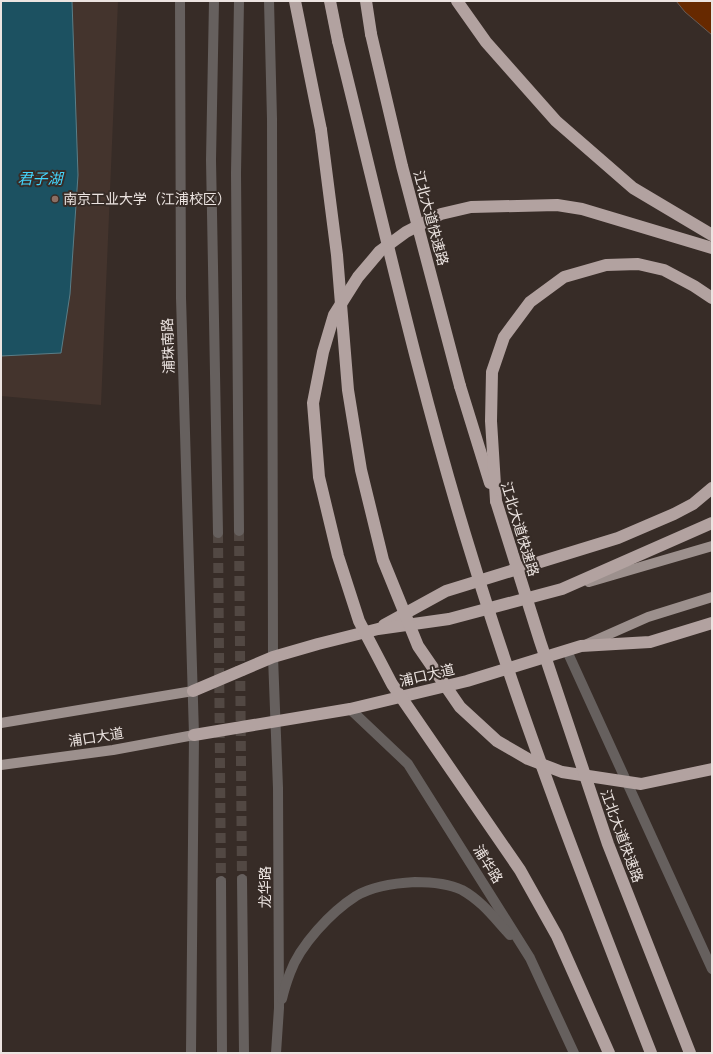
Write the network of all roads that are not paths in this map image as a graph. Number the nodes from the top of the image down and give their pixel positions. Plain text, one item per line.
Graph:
1 (180, 1) edge
2 (214, 1) edge
3 (239, 1) edge
4 (269, 1) edge
5 (295, 1) edge
6 (330, 1) edge
7 (366, 1) edge
8 (457, 1) edge
9 (712, 235) edge
10 (712, 248) edge
11 (712, 298) edge
12 (712, 488) edge
13 (496, 501) junction
14 (712, 523) edge
15 (239, 530) tunnel mouth
16 (218, 533) tunnel mouth
17 (712, 546) edge
18 (562, 589) junction
19 (712, 597) edge
20 (712, 623) edge
21 (378, 629) junction
22 (581, 646) junction
23 (567, 651) junction
24 (273, 657) junction
25 (193, 691) junction
26 (350, 709) junction
27 (276, 721) junction
28 (1, 723) edge
29 (194, 735) junction
30 (1, 766) edge
31 (712, 768) edge
32 (242, 879) tunnel mouth
33 (221, 881) tunnel mouth
34 (530, 958) junction
35 (712, 968) edge
36 (279, 1008) junction
37 (191, 1053) edge
38 (222, 1053) edge
39 (244, 1053) edge
40 (276, 1053) edge
41 (574, 1053) edge
42 (609, 1053) edge
43 (651, 1053) edge
44 (690, 1053) edge

1 - 25 street, 浦珠南路
2 - 16 street
3 - 15 street
4 - 24 street
5 - 31 highway, bridge
6 - 43 highway, bridge
7 - 13 highway, 江北大道快速路, bridge
8 - 9 highway
10 - 42 highway, bridge
11 - 13 highway
12 - 21 highway
13 - 44 highway, 江北大道快速路, bridge
14 - 18 highway
17 - 18 main road
18 - 21 highway
19 - 22 main road, 浦口大道
20 - 22 highway, 浦口大道
21 - 24 highway
22 - 23 highway, 浦口大道
23 - 26 highway, 浦口大道
23 - 35 street
24 - 25 highway
24 - 27 street, 龙华路
25 - 28 main road, 浦口大道
25 - 29 street, 浦珠南路
26 - 27 highway, 浦口大道
26 - 34 street, 浦华路
27 - 29 highway, 浦口大道
27 - 36 street, 龙华路
29 - 30 main road, 浦口大道
29 - 37 street
32 - 39 street, 龙华路
33 - 38 street
34 - 36 street
34 - 41 street, 浦华路
36 - 40 street, 龙华路

